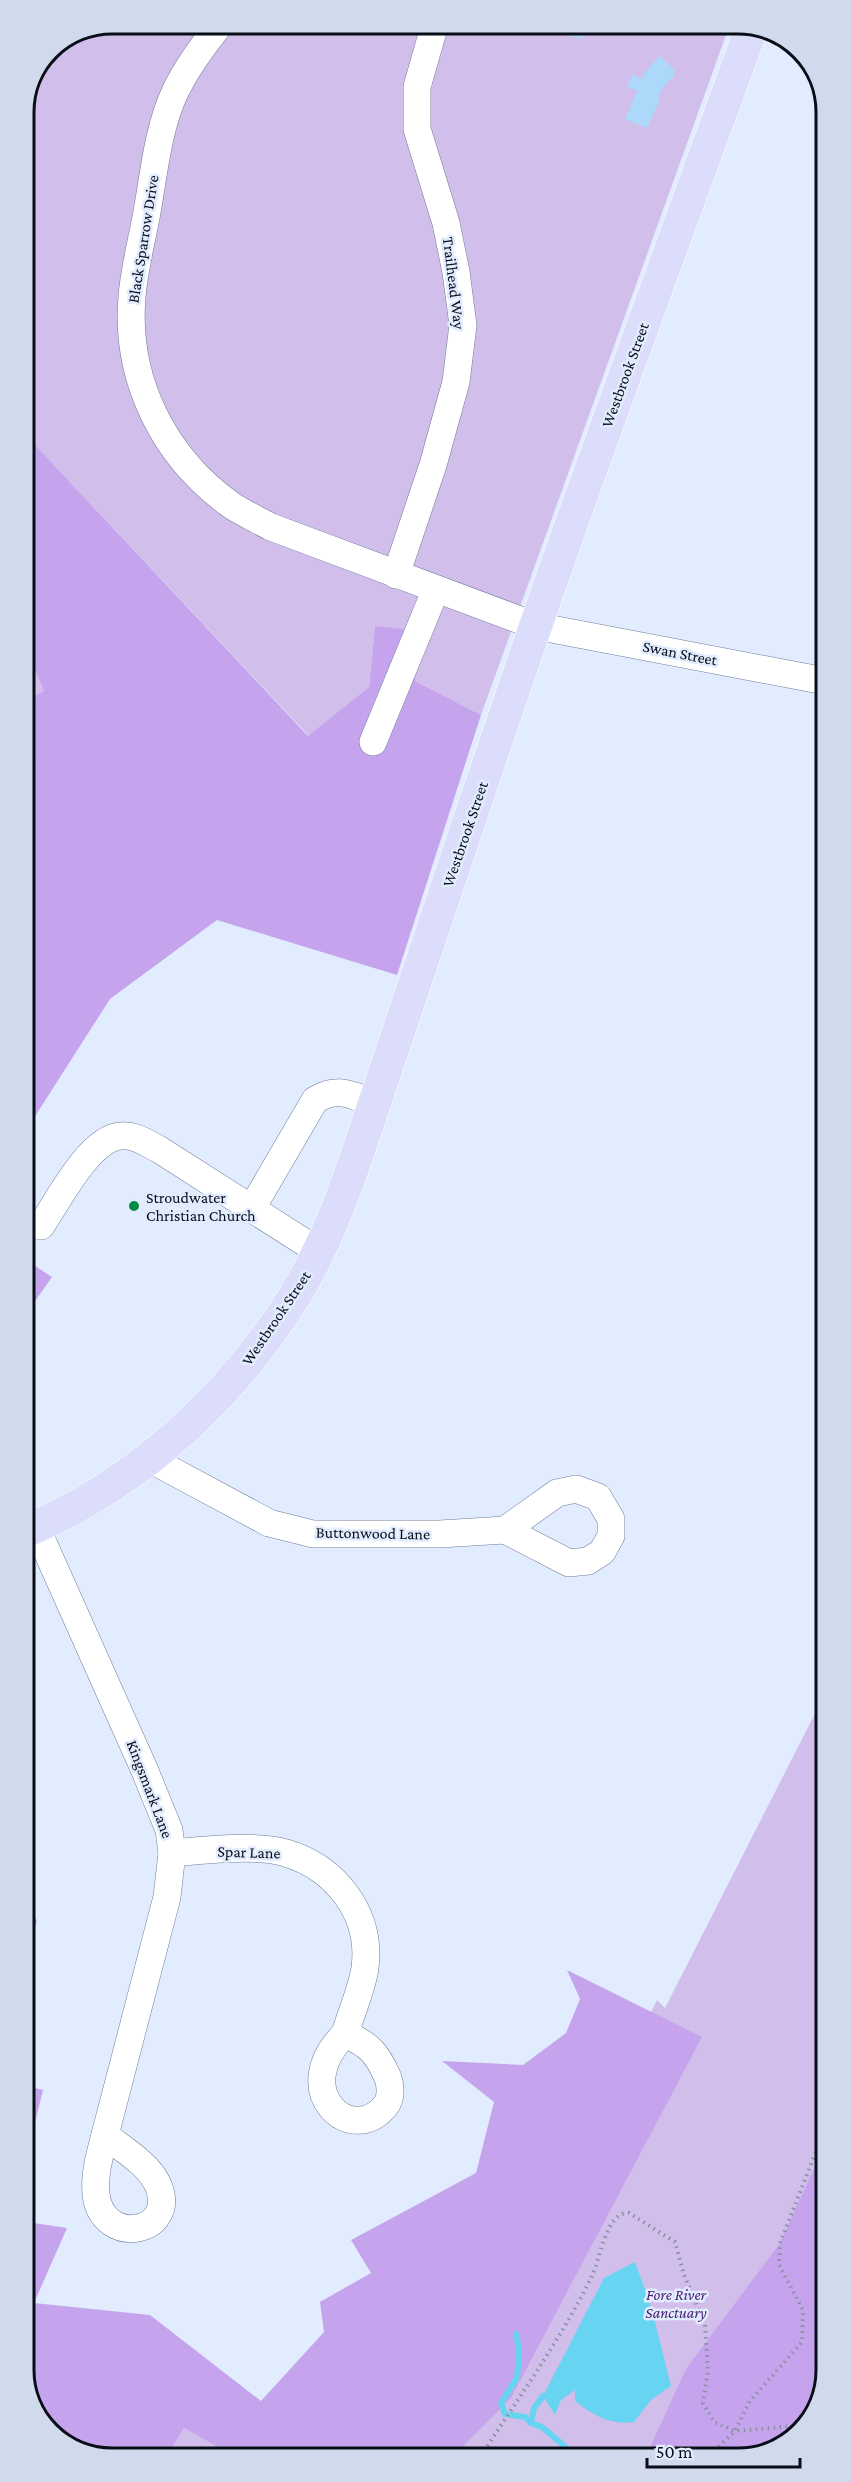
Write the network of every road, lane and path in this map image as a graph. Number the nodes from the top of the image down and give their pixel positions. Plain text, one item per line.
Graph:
1 (212, 34) edge
2 (432, 35) edge
3 (749, 36) edge
4 (396, 575) junction
5 (436, 589) junction
6 (536, 626) junction
7 (816, 679) edge
8 (373, 742) dead end
9 (375, 1103) junction
10 (252, 1208) junction
11 (41, 1226) dead end
12 (318, 1251) junction
13 (150, 1459) junction
14 (34, 1527) edge
15 (505, 1530) dead end
16 (34, 1535) edge
17 (172, 1853) junction
18 (345, 2034) dead end
19 (105, 2135) dead end
20 (816, 2152) edge
21 (792, 2426) edge
22 (735, 2431) junction
23 (487, 2448) edge
24 (717, 2448) edge

1 - 4 street, Black Sparrow Drive
2 - 4 street, Trailhead Way
3 - 6 main road, Westbrook Street
4 - 5 street, Black Sparrow Drive
5 - 6 street, Black Sparrow Drive
5 - 8 street
6 - 7 street, Swan Street
6 - 9 main road, Westbrook Street
9 - 10 street
9 - 12 main road, Westbrook Street
10 - 11 street
10 - 12 street
12 - 13 main road, Westbrook Street
13 - 14 main road, Westbrook Street
13 - 15 street, Buttonwood Lane
16 - 17 street, Kingsmark Lane
17 - 18 street, Spar Lane
17 - 19 street, Kingsmark Lane
20 - 22 path
21 - 22 path
22 - 23 path
22 - 24 path

